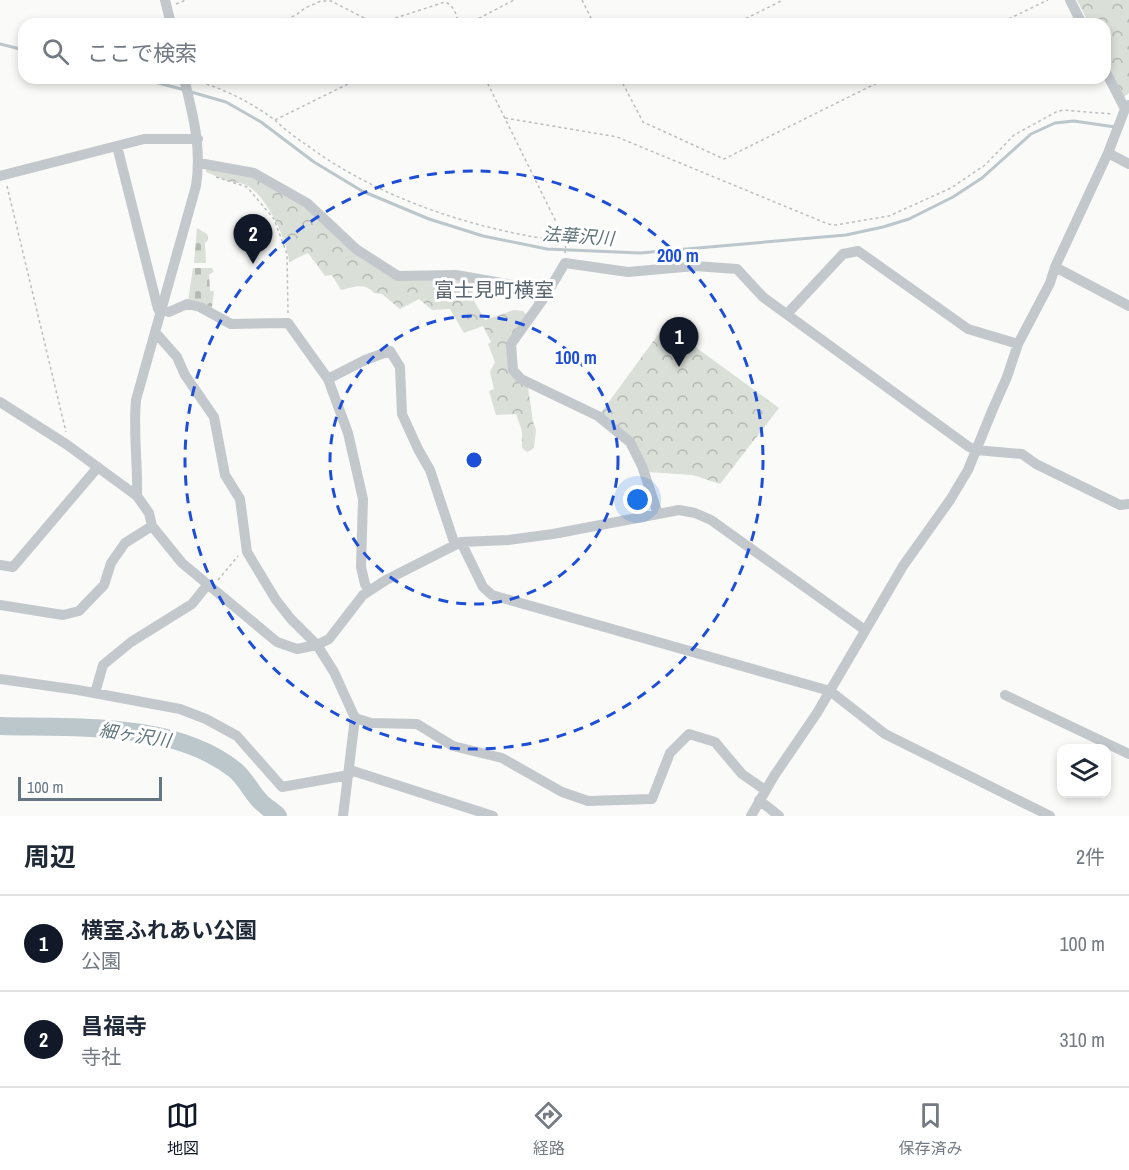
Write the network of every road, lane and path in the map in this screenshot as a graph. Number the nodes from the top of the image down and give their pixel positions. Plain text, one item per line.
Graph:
1 (165, 0) edge
2 (514, 0) edge
3 (582, 0) edge
4 (783, 0) edge
5 (1048, 0) edge
6 (1070, 0) edge
7 (170, 18) edge
8 (289, 18) edge
9 (366, 18) edge
10 (395, 18) edge
11 (457, 18) edge
12 (480, 18) edge
13 (591, 18) edge
14 (747, 18) edge
15 (1010, 18) edge
16 (1079, 18) edge
17 (187, 84) edge
18 (206, 84) edge
19 (348, 84) edge
20 (488, 84) edge
21 (624, 84) edge
22 (875, 84) edge
23 (1111, 84) edge
24 (1124, 116) edge
25 (505, 118) junction
26 (275, 120) junction
27 (198, 139) junction
28 (117, 146) junction
29 (1108, 153) junction
30 (1129, 164) edge
31 (199, 167) junction
32 (2, 176) edge
33 (566, 242) junction
34 (565, 263) junction
35 (1055, 267) junction
36 (542, 301) junction
37 (1129, 306) edge
38 (162, 311) junction
39 (787, 314) junction
40 (288, 323) junction
41 (155, 332) junction
42 (1018, 344) junction
43 (328, 379) junction
44 (0, 402) edge
45 (66, 444) junction
46 (976, 450) junction
47 (98, 467) junction
48 (137, 495) junction
49 (1129, 504) edge
50 (658, 514) junction
51 (152, 526) junction
52 (458, 543) junction
53 (247, 552) junction
54 (0, 565) edge
55 (209, 586) junction
56 (369, 591) junction
57 (0, 605) edge
58 (865, 630) junction
59 (317, 645) junction
60 (0, 679) edge
61 (830, 691) junction
62 (95, 693) junction
63 (1005, 695) dead end
64 (355, 718) junction
65 (1129, 754) edge
66 (350, 773) junction
67 (765, 790) junction
68 (759, 800) junction
69 (343, 816) edge
70 (493, 816) edge
71 (751, 816) edge
72 (780, 816) edge
73 (1050, 816) edge

1 - 7 street
2 - 12 path
3 - 13 path
4 - 14 path
5 - 15 path
6 - 16 street
8 - 9 path
10 - 11 path
17 - 27 street
18 - 26 path
19 - 26 path
20 - 25 path
21 - 22 path
23 - 24 street
24 - 25 path
24 - 29 street
25 - 33 path
26 - 33 path
27 - 28 street
27 - 31 street
28 - 32 street
28 - 38 street
29 - 30 street
29 - 35 street
31 - 36 street
31 - 38 street
31 - 40 path
32 - 45 path
33 - 34 path
34 - 36 street
34 - 39 street
35 - 37 street
35 - 42 street
36 - 50 street
38 - 40 street
38 - 41 street
39 - 42 street
39 - 46 street
40 - 43 street
41 - 48 street
41 - 53 street
42 - 46 street
43 - 52 street
43 - 56 street
44 - 45 street
45 - 47 street
46 - 49 street
46 - 58 street
47 - 48 street
47 - 54 street
48 - 51 street
50 - 52 street
50 - 58 street
51 - 55 street
51 - 57 street
52 - 56 street
52 - 61 street
53 - 55 path
53 - 59 street
55 - 59 street
55 - 62 street
56 - 59 street
58 - 61 street
59 - 64 street
60 - 62 street
61 - 67 street
61 - 73 street
62 - 66 street
63 - 65 street
64 - 66 street
64 - 67 street
66 - 69 street
66 - 70 street
67 - 68 street
68 - 71 street
68 - 72 street

